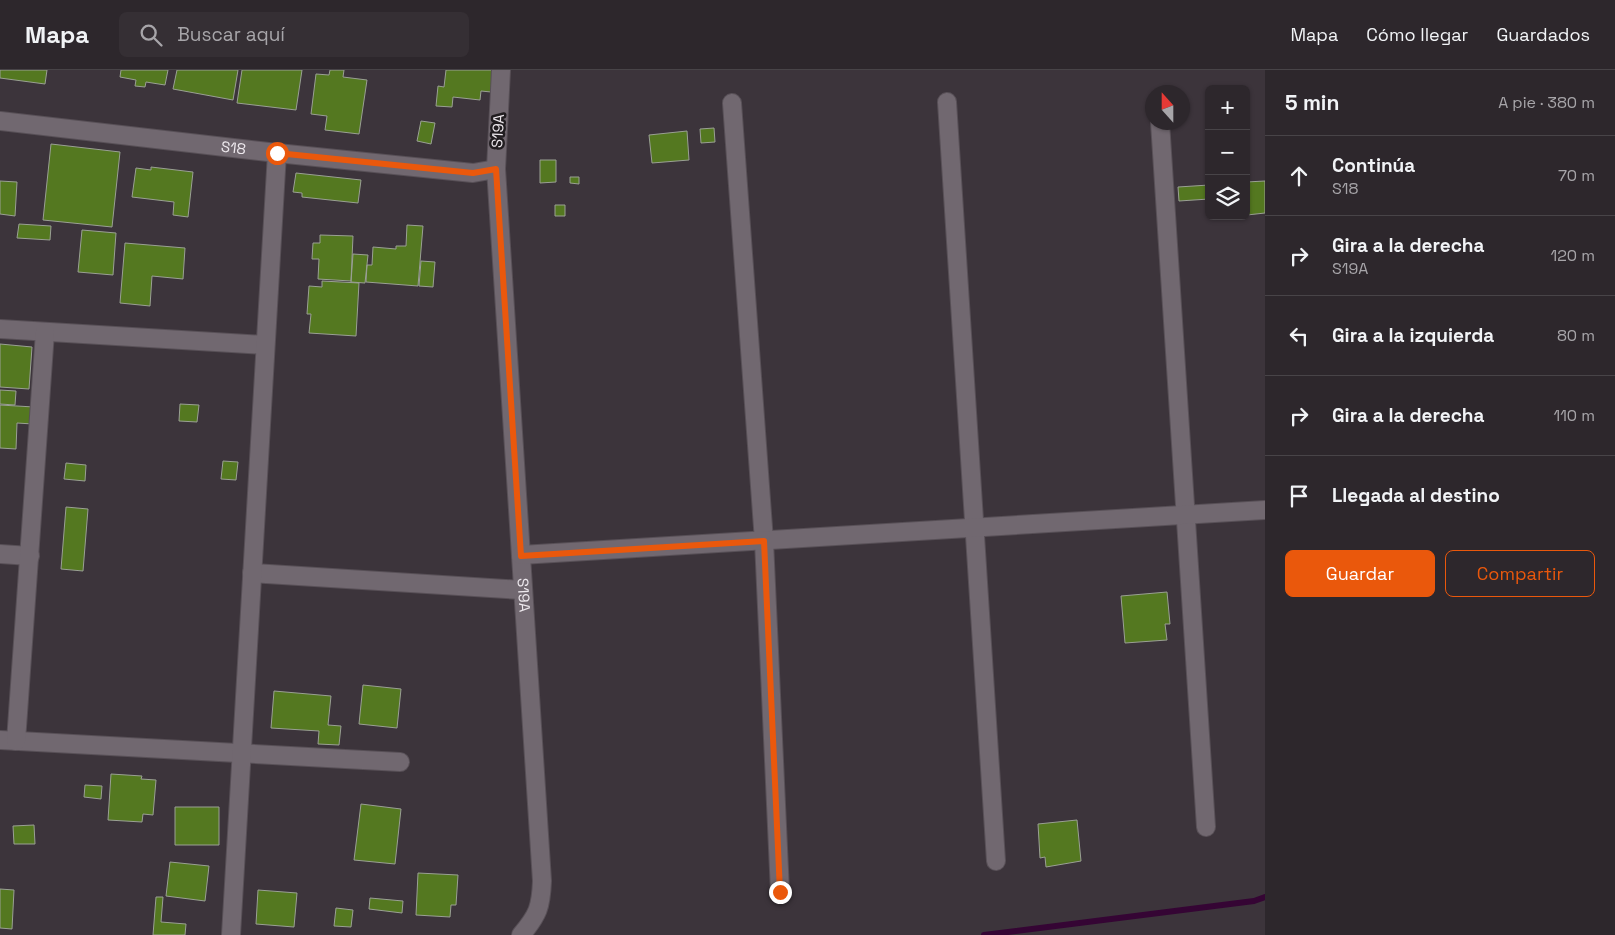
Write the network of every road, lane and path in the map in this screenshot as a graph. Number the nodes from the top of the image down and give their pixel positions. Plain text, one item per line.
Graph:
1 (501, 70) edge
2 (947, 102) dead end
3 (732, 103) dead end
4 (0, 121) edge
5 (1161, 130) edge
6 (277, 153) junction
7 (496, 169) junction
8 (0, 329) edge
9 (45, 332) junction
10 (265, 345) junction
11 (1265, 510) edge
12 (1186, 515) junction
13 (975, 528) junction
14 (764, 541) junction
15 (0, 554) edge
16 (30, 556) junction
17 (521, 556) junction
18 (252, 573) junction
19 (522, 590) junction
20 (8, 740) edge
21 (242, 753) junction
22 (400, 762) dead end
23 (1206, 827) dead end
24 (996, 861) dead end
25 (780, 892) dead end
26 (231, 935) edge
27 (521, 935) edge

1 - 7 street, S19A
2 - 13 street
3 - 14 street
4 - 6 street, S18
5 - 12 street
6 - 7 street, S18
6 - 10 street
7 - 17 street, S19A
8 - 9 street
9 - 10 street
9 - 16 street
10 - 18 street
11 - 12 street
12 - 13 street
12 - 23 street
13 - 14 street
13 - 24 street
14 - 17 street
14 - 25 street
15 - 16 street
16 - 20 street
17 - 19 street, S19A
18 - 19 street
18 - 21 street
19 - 27 street, S19A
20 - 21 street
21 - 22 street
21 - 26 street

